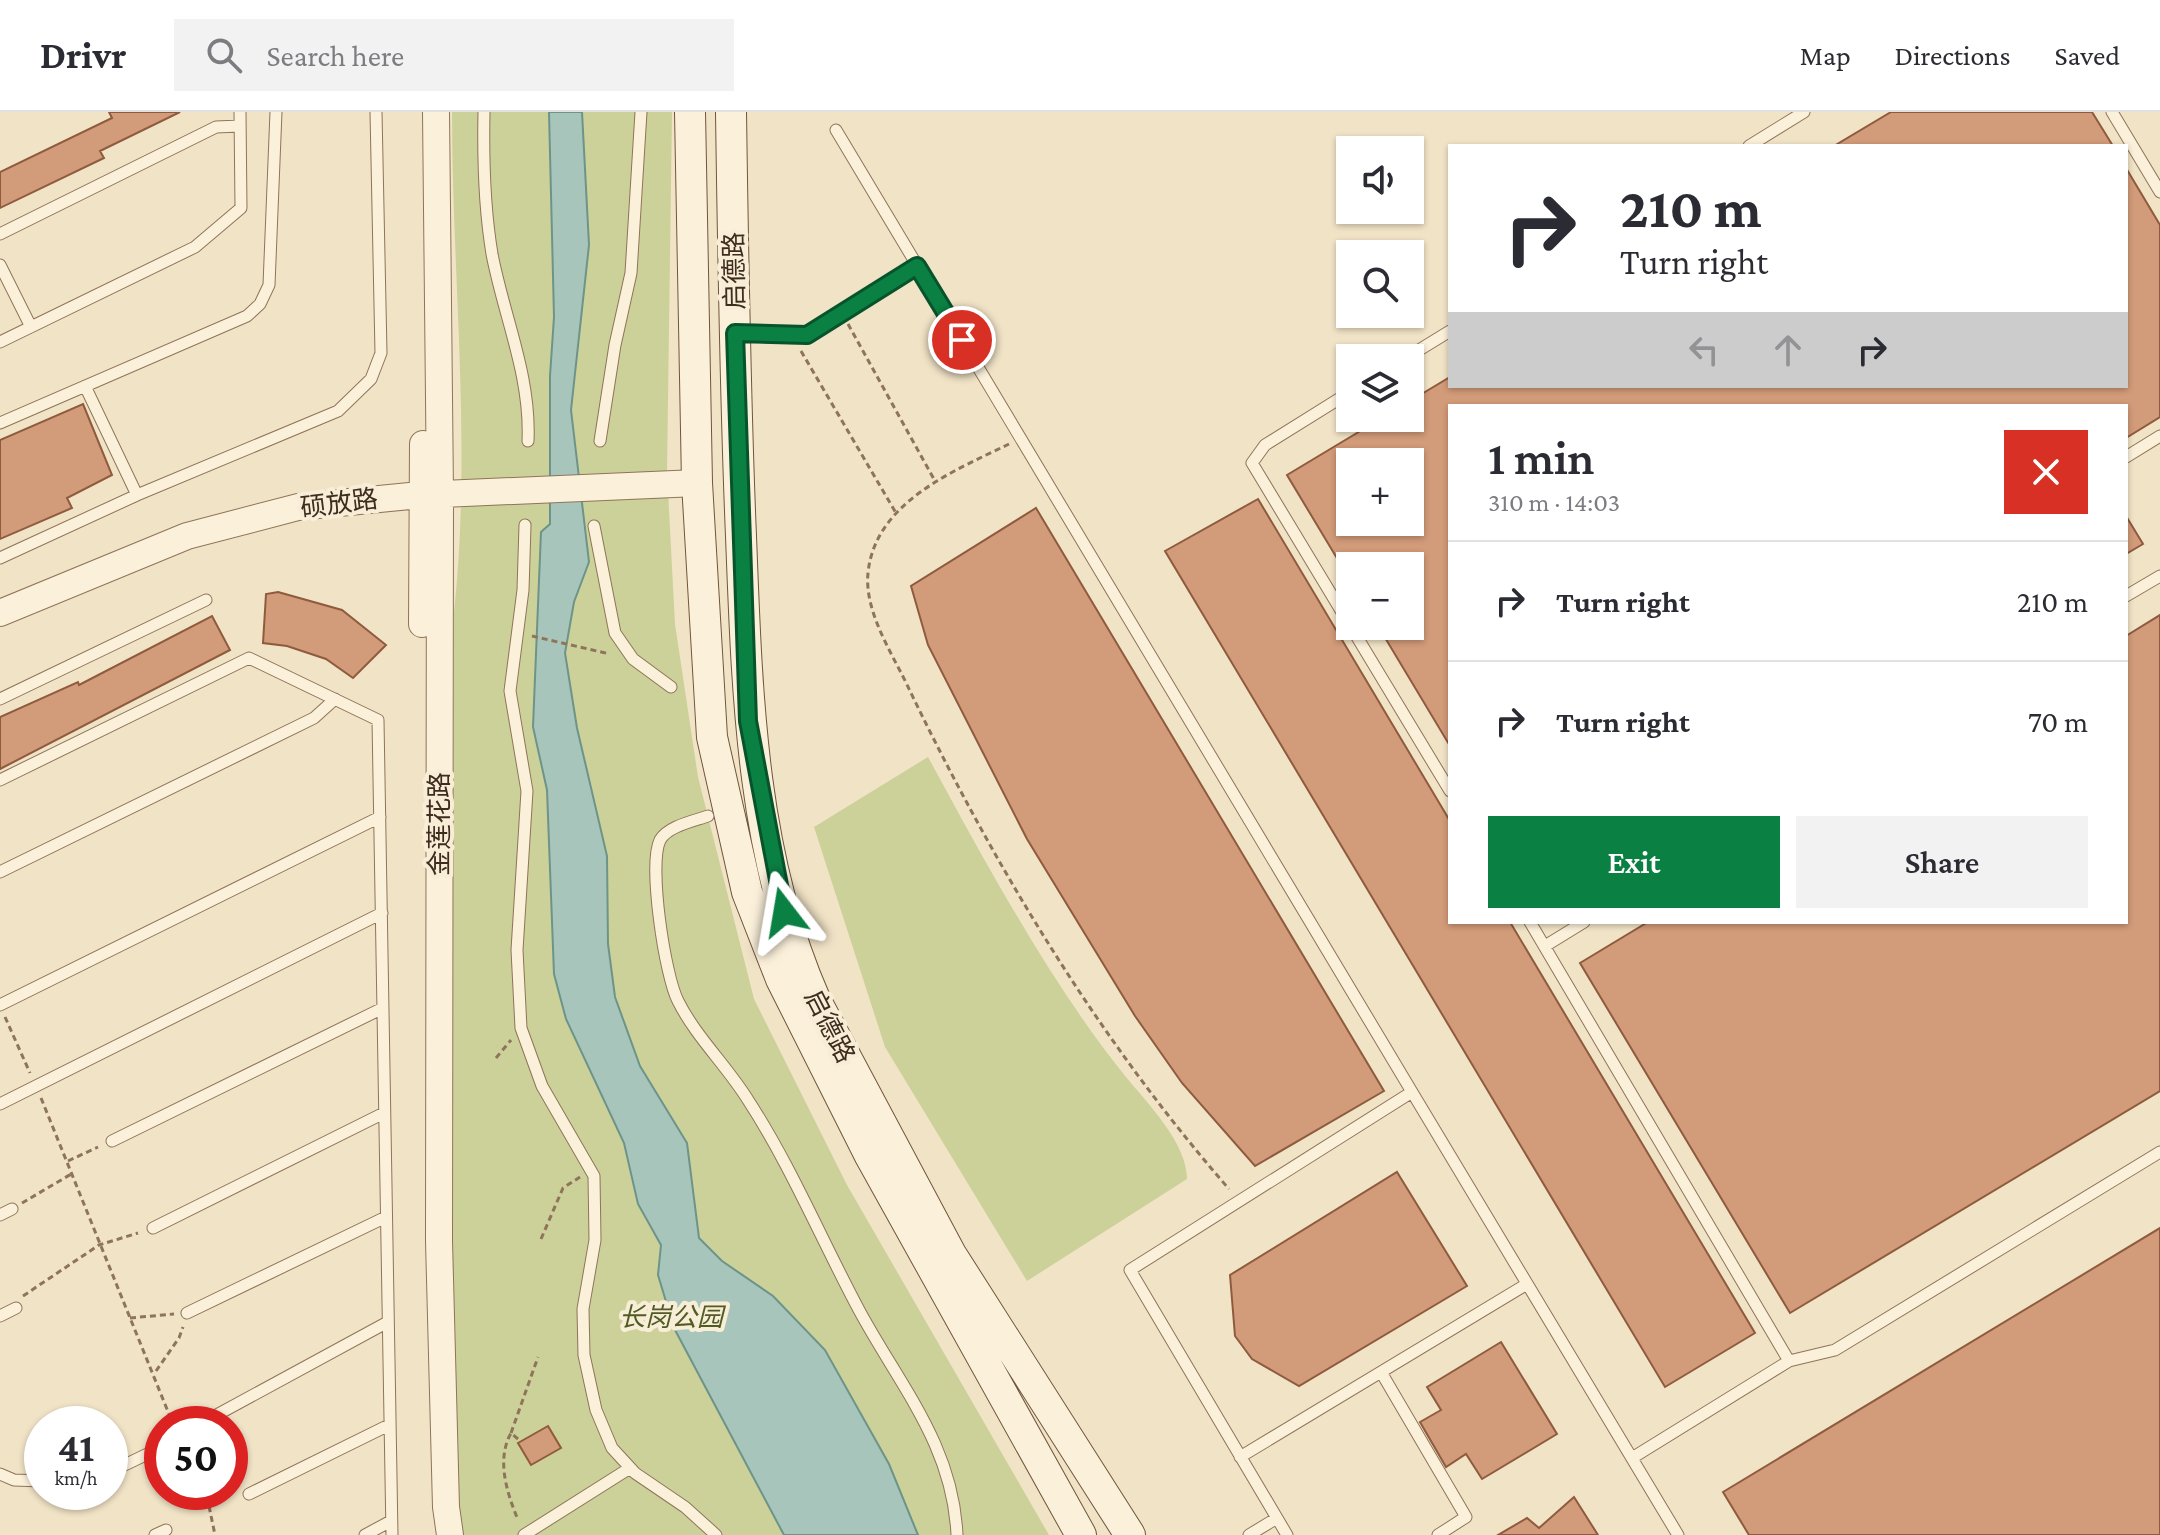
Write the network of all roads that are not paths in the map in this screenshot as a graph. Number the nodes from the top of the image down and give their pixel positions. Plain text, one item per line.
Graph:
1 (240, 112) edge
2 (276, 112) edge
3 (376, 112) edge
4 (421, 112) edge
5 (436, 112) edge
6 (484, 112) edge
7 (641, 112) edge
8 (690, 112) edge
9 (731, 112) edge
10 (1804, 112) edge
11 (2112, 112) edge
12 (240, 126) junction
13 (836, 130) dead end
14 (1752, 144) edge
15 (2160, 192) edge
16 (0, 234) edge
17 (0, 265) edge
18 (917, 266) junction
19 (31, 327) junction
20 (1448, 332) edge
21 (735, 333) junction
22 (0, 342) edge
23 (1424, 347) edge
24 (85, 386) junction
25 (1336, 401) edge
26 (0, 423) edge
27 (2160, 436) edge
28 (528, 441) dead end
29 (600, 441) dead end
30 (2128, 456) edge
31 (697, 483) junction
32 (430, 494) junction
33 (137, 495) junction
34 (525, 525) dead end
35 (594, 526) dead end
36 (0, 558) edge
37 (2160, 576) edge
38 (2128, 595) edge
39 (206, 600) dead end
40 (0, 613) edge
41 (671, 687) dead end
42 (0, 699) edge
43 (335, 699) junction
44 (0, 780) edge
45 (1448, 788) edge
46 (708, 816) dead end
47 (380, 817) junction
48 (0, 872) edge
49 (382, 913) junction
50 (1531, 924) edge
51 (1581, 924) edge
52 (1545, 946) junction
53 (0, 1005) edge
54 (383, 1008) junction
55 (1412, 1092) junction
56 (0, 1104) edge
57 (384, 1113) junction
58 (112, 1141) road end
59 (2160, 1152) edge
60 (12, 1209) road end
61 (0, 1215) edge
62 (386, 1217) junction
63 (153, 1228) road end
64 (1527, 1284) junction
65 (16, 1308) road end
66 (187, 1313) road end
67 (0, 1316) edge
68 (386, 1323) junction
69 (1789, 1361) junction
70 (1381, 1372) junction
71 (233, 1406) edge
72 (389, 1425) junction
73 (1240, 1457) junction
74 (1632, 1458) junction
75 (630, 1468) junction
76 (0, 1474) edge
77 (24, 1480) edge
78 (249, 1494) dead end
79 (1277, 1518) junction
80 (391, 1521) junction
81 (365, 1535) edge
82 (392, 1535) edge
83 (435, 1535) edge
84 (450, 1535) edge
85 (524, 1535) edge
86 (716, 1535) edge
87 (957, 1535) edge
88 (1081, 1535) edge
89 (1130, 1535) edge
90 (1249, 1535) edge
91 (1287, 1535) edge
92 (1438, 1535) edge
93 (1678, 1535) edge

1 - 12 lane
2 - 24 lane
3 - 33 lane
4 - 5 lane
4 - 32 street, 金莲花路
5 - 32 street, 金莲花路
6 - 28 lane
7 - 29 lane
8 - 31 main road, 启德路
9 - 21 main road, 启德路
10 - 14 lane
11 - 15 lane
12 - 16 lane
12 - 19 lane
13 - 18 lane
17 - 19 lane
18 - 21 lane
18 - 55 lane
19 - 22 lane
20 - 23 lane
21 - 89 main road, 启德路
24 - 26 lane
24 - 33 lane
25 - 45 lane
27 - 30 lane
31 - 32 street, 硕放路
31 - 88 main road, 启德路
32 - 40 street, 硕放路
32 - 83 street, 金莲花路
32 - 84 street, 金莲花路
33 - 36 lane
34 - 75 lane
35 - 41 lane
37 - 38 lane
39 - 42 lane
43 - 44 lane
43 - 47 lane
43 - 48 lane
46 - 87 lane
47 - 49 lane
47 - 53 lane
49 - 54 lane
49 - 56 lane
50 - 52 lane
51 - 52 lane
52 - 69 lane
54 - 57 lane
54 - 58 lane
55 - 64 lane
55 - 73 lane
57 - 62 lane
57 - 63 lane
59 - 69 lane
60 - 61 lane
62 - 66 lane
62 - 68 lane
64 - 70 lane
64 - 74 lane
65 - 67 lane
68 - 71 lane
68 - 72 lane
69 - 74 lane
70 - 73 lane
70 - 92 lane
72 - 78 lane
72 - 80 lane
73 - 79 lane
74 - 93 lane
75 - 85 lane
75 - 86 lane
76 - 77 lane
79 - 90 lane
79 - 91 lane
80 - 81 lane
80 - 82 lane

